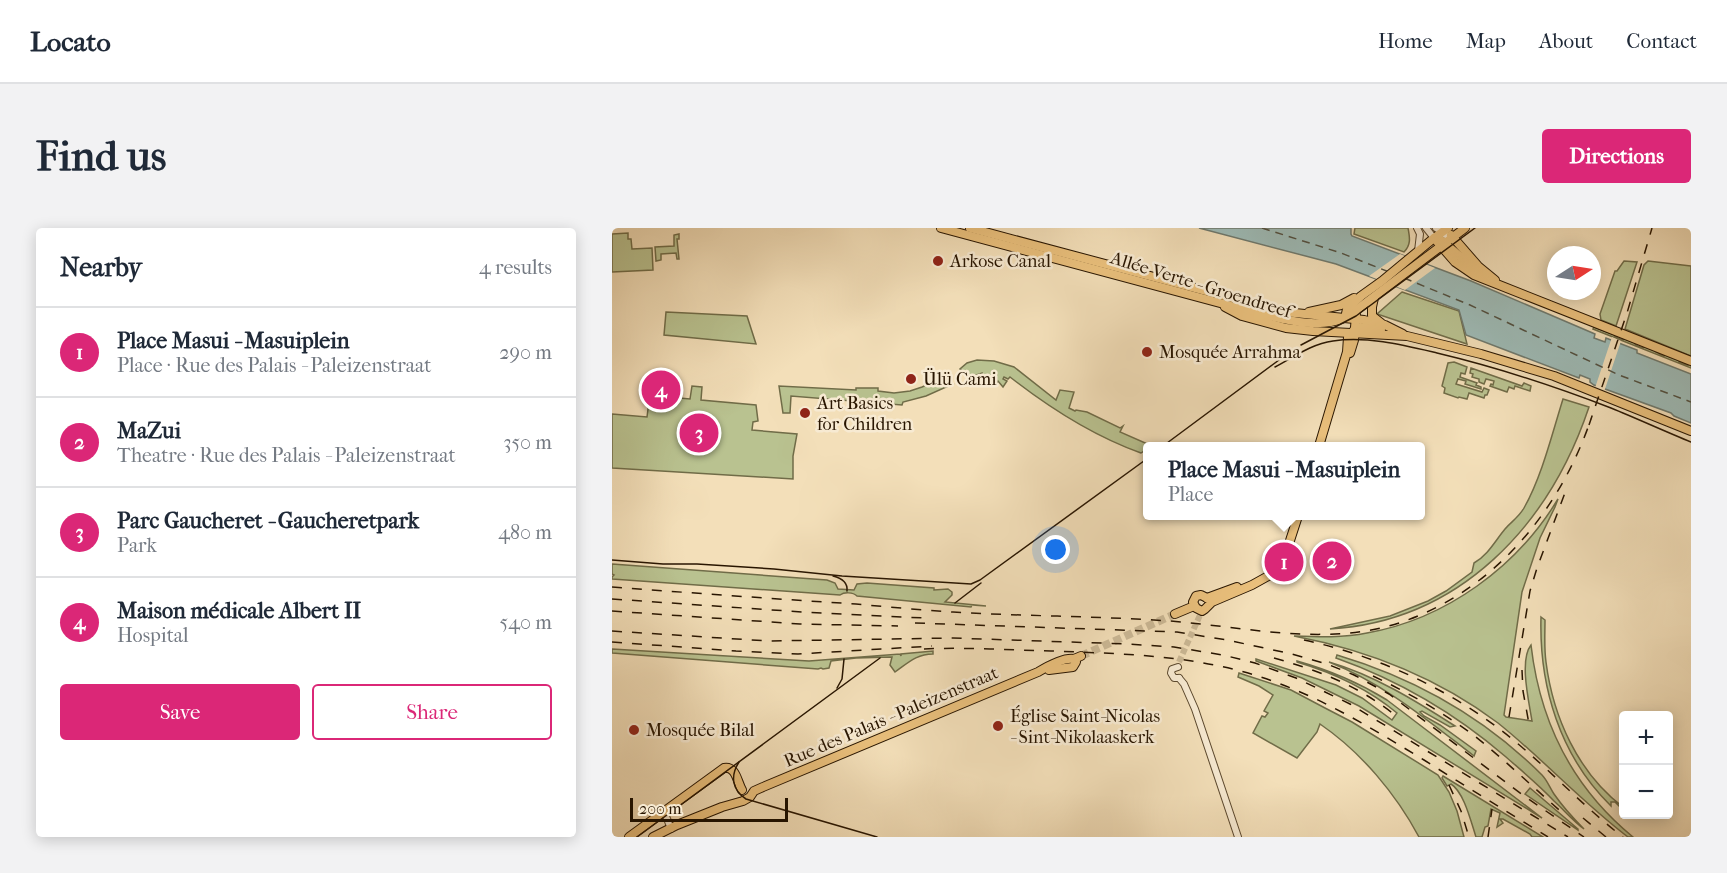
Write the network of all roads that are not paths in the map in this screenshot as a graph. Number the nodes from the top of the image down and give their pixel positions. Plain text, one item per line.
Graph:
1 (941, 228) edge
2 (970, 228) edge
3 (1417, 228) edge
4 (1426, 228) edge
5 (1465, 228) edge
6 (1441, 231) edge
7 (1449, 241) junction
8 (1418, 251) junction
9 (1489, 276) junction
10 (1501, 285) junction
11 (1361, 296) junction
12 (1375, 297) junction
13 (1219, 303) junction
14 (1357, 310) junction
15 (1300, 314) junction
16 (1345, 318) junction
17 (1330, 320) junction
18 (1355, 320) junction
19 (1385, 325) junction
20 (1397, 331) junction
21 (1356, 332) junction
22 (1407, 336) junction
23 (1691, 361) edge
24 (1691, 430) edge
25 (1321, 442) edge
26 (1298, 520) edge
27 (1208, 601) junction
28 (1194, 606) junction
29 (1175, 614) tunnel mouth
30 (1072, 660) tunnel mouth
31 (1179, 665) tunnel mouth
32 (742, 790) junction
33 (754, 791) junction
34 (739, 801) junction
35 (664, 811) junction
36 (672, 825) junction
37 (629, 837) edge
38 (652, 837) edge
39 (1238, 837) edge

1 - 13 main road, Allée Verte - Groendreef
2 - 15 main road, Allée Verte - Groendreef
3 - 8 street
4 - 6 street
5 - 7 main road
6 - 7 main road
6 - 7 main road
6 - 8 main road
7 - 9 main road
7 - 9 main road
7 - 10 main road
7 - 12 main road
8 - 11 main road
9 - 10 main road
10 - 23 main road
11 - 15 main road
11 - 16 main road
12 - 14 main road
12 - 19 main road
13 - 17 main road
13 - 21 main road, Allée Verte - Groendreef
14 - 16 main road
14 - 18 main road
15 - 17 main road, Allée Verte - Groendreef
16 - 17 main road
16 - 18 main road
16 - 21 main road
18 - 19 main road
18 - 21 main road
19 - 20 main road
20 - 21 main road
20 - 22 main road
21 - 22 main road
21 - 25 main road
22 - 24 main road
26 - 27 main road
27 - 28 main road
27 - 28 main road
28 - 29 main road
30 - 33 main road, Rue des Palais - Paleizenstraat
31 - 39 street
32 - 33 main road
32 - 34 main road
32 - 35 main road
33 - 34 main road, Rue des Palais - Paleizenstraat
34 - 36 main road, Rue des Palais - Paleizenstraat
35 - 36 street
35 - 37 main road
36 - 38 main road

